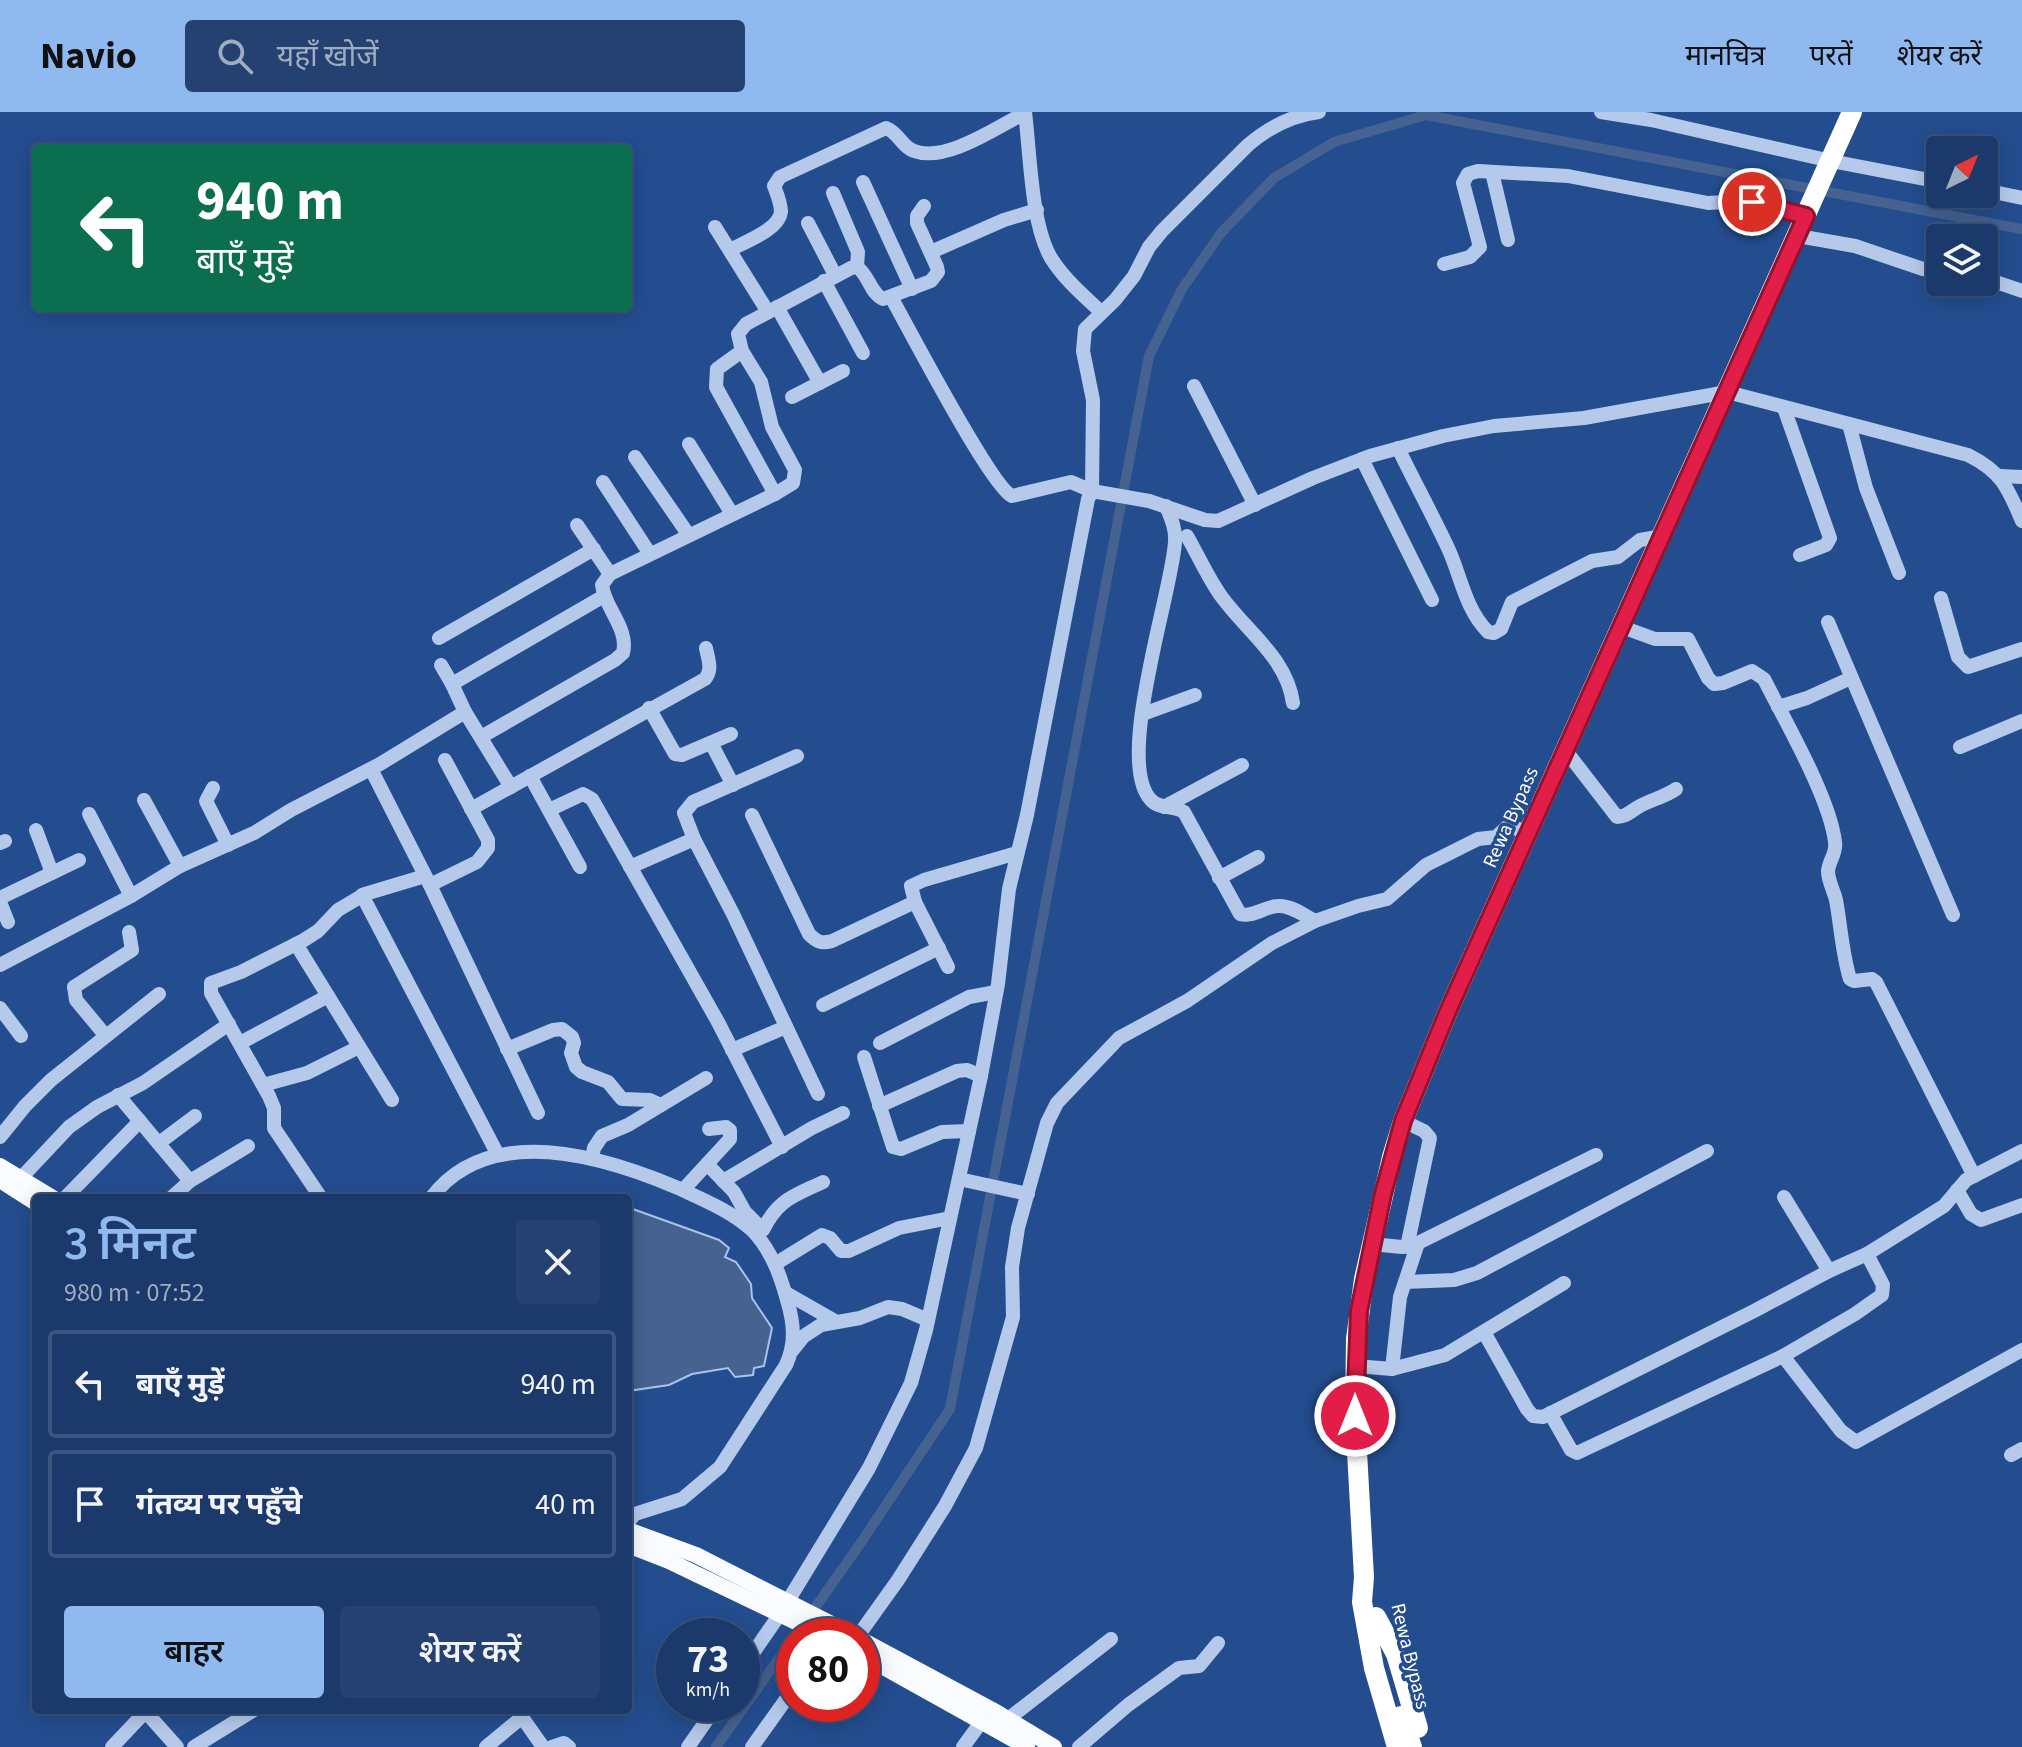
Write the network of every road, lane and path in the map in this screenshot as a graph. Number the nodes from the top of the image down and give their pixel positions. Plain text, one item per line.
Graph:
1 (891, 112) edge
2 (1025, 112) edge
3 (1319, 112) edge
4 (1601, 112) edge
5 (1852, 112) edge
6 (1295, 114) edge
7 (886, 128) junction
8 (1827, 168) junction
9 (1492, 172) junction
10 (1926, 180) edge
11 (863, 182) dead end
12 (833, 193) dead end
13 (1998, 193) edge
14 (2022, 198) edge
15 (924, 206) dead end
16 (1037, 210) junction
17 (1805, 219) junction
18 (808, 223) dead end
19 (715, 227) dead end
20 (1508, 240) dead end
21 (730, 250) junction
22 (931, 252) junction
23 (1444, 264) dead end
24 (857, 267) junction
25 (1926, 269) edge
26 (830, 278) junction
27 (1998, 283) edge
28 (912, 289) junction
29 (2022, 291) edge
30 (891, 297) junction
31 (772, 309) junction
32 (1101, 312) junction
33 (742, 351) junction
34 (863, 353) dead end
35 (843, 371) dead end
36 (820, 383) junction
37 (1194, 386) dead end
38 (1727, 392) junction
39 (792, 397) dead end
40 (1784, 408) junction
41 (1849, 424) junction
42 (689, 444) dead end
43 (1398, 448) junction
44 (635, 457) dead end
45 (1362, 459) junction
46 (2000, 476) junction
47 (2022, 477) edge
48 (603, 482) dead end
49 (1096, 492) junction
50 (775, 494) junction
51 (1255, 505) junction
52 (1166, 506) junction
53 (732, 514) junction
54 (1213, 521) junction
55 (2022, 521) edge
56 (577, 525) dead end
57 (688, 534) junction
58 (1663, 536) junction
59 (1181, 539) junction
60 (594, 549) junction
61 (650, 554) junction
62 (1800, 555) dead end
63 (1899, 573) dead end
64 (610, 574) junction
65 (604, 596) junction
66 (1941, 598) dead end
67 (1432, 600) dead end
68 (1828, 622) dead end
69 (1622, 627) junction
70 (439, 638) dead end
71 (706, 648) dead end
72 (2022, 649) edge
73 (441, 665) dead end
74 (1851, 678) junction
75 (452, 684) junction
76 (1195, 695) dead end
77 (1293, 703) dead end
78 (1778, 707) junction
79 (649, 708) junction
80 (465, 712) junction
81 (1143, 714) junction
82 (2022, 721) edge
83 (731, 734) dead end
84 (481, 737) junction
85 (711, 743) junction
86 (1960, 747) dead end
87 (1566, 751) junction
88 (797, 756) dead end
89 (445, 760) dead end
90 (1242, 765) dead end
91 (371, 769) junction
92 (530, 776) junction
93 (733, 785) junction
94 (511, 787) junction
95 (213, 788) dead end
96 (1676, 789) dead end
97 (144, 800) dead end
98 (1163, 807) junction
99 (471, 809) junction
100 (549, 810) junction
101 (89, 814) dead end
102 (752, 815) dead end
103 (36, 830) dead end
104 (1529, 831) junction
105 (694, 839) junction
106 (228, 845) junction
107 (1017, 853) junction
108 (1258, 857) dead end
109 (79, 860) dead end
110 (180, 866) junction
111 (580, 867) dead end
112 (630, 867) junction
113 (52, 873) junction
114 (1219, 878) junction
115 (428, 880) junction
116 (362, 895) junction
117 (131, 896) junction
118 (0, 900) edge
119 (915, 902) junction
120 (1953, 915) dead end
121 (1315, 921) junction
122 (8, 922) dead end
123 (129, 932) dead end
124 (296, 944) junction
125 (939, 948) junction
126 (0, 963) edge
127 (948, 967) dead end
128 (996, 992) junction
129 (159, 994) dead end
130 (328, 996) junction
131 (823, 1005) dead end
132 (0, 1008) edge
133 (229, 1024) junction
134 (786, 1027) junction
135 (105, 1035) junction
136 (21, 1036) dead end
137 (240, 1043) junction
138 (880, 1043) dead end
139 (359, 1047) junction
140 (507, 1049) junction
141 (732, 1050) junction
142 (864, 1057) dead end
143 (981, 1076) junction
144 (706, 1078) dead end
145 (263, 1085) junction
146 (818, 1094) dead end
147 (118, 1095) junction
148 (392, 1100) dead end
149 (661, 1105) junction
150 (879, 1106) junction
151 (538, 1113) dead end
152 (843, 1113) dead end
153 (195, 1116) dead end
154 (140, 1121) junction
155 (1403, 1121) junction
156 (709, 1129) dead end
157 (969, 1131) junction
158 (0, 1137) edge
159 (159, 1143) junction
160 (248, 1146) dead end
161 (782, 1147) junction
162 (1707, 1151) dead end
163 (2022, 1151) edge
164 (498, 1155) junction
165 (1596, 1155) dead end
166 (592, 1158) junction
167 (707, 1164) junction
168 (0, 1166) edge
169 (1974, 1176) junction
170 (0, 1180) edge
171 (962, 1180) junction
172 (190, 1181) junction
173 (723, 1181) junction
174 (823, 1182) dead end
175 (21, 1183) junction
176 (683, 1190) junction
177 (1957, 1190) junction
178 (1023, 1193) junction
179 (44, 1194) edge
180 (69, 1194) edge
181 (175, 1194) edge
182 (318, 1194) edge
183 (434, 1194) edge
184 (1784, 1197) dead end
185 (32, 1198) edge
186 (2022, 1205) edge
187 (950, 1218) junction
188 (763, 1230) junction
189 (1371, 1244) junction
190 (1412, 1245) junction
191 (1867, 1254) junction
192 (779, 1261) junction
193 (1829, 1271) junction
194 (1405, 1282) junction
195 (1564, 1283) dead end
196 (786, 1293) junction
197 (928, 1320) junction
198 (835, 1321) junction
199 (1484, 1332) junction
200 (2022, 1350) edge
201 (792, 1351) junction
202 (1783, 1356) junction
203 (1355, 1366) junction
204 (1392, 1369) junction
205 (1550, 1413) junction
206 (632, 1517) edge
207 (632, 1531) edge
208 (632, 1547) edge
209 (1369, 1609) junction
210 (789, 1611) junction
211 (803, 1618) edge
212 (871, 1618) edge
213 (1111, 1639) dead end
214 (1218, 1643) dead end
215 (760, 1647) edge
216 (880, 1650) edge
217 (880, 1665) edge
218 (1380, 1665) junction
219 (776, 1713) edge
220 (141, 1714) edge
221 (148, 1714) edge
222 (248, 1714) edge
223 (519, 1714) edge
224 (982, 1721) junction
225 (705, 1722) edge
226 (1004, 1725) junction
227 (112, 1747) edge
228 (177, 1747) edge
229 (194, 1747) edge
230 (486, 1747) edge
231 (543, 1747) edge
232 (552, 1747) edge
233 (569, 1747) edge
234 (688, 1747) edge
235 (752, 1747) edge
236 (963, 1747) edge
237 (1027, 1747) edge
238 (1054, 1747) edge
239 (1079, 1747) edge
240 (1385, 1747) edge
241 (1397, 1747) edge
242 (1412, 1747) edge
243 (1425, 1747) edge

1 - 7 street
2 - 7 street
2 - 16 street
3 - 6 street
4 - 8 street
5 - 8 highway, Rewa Bypass
6 - 32 street
7 - 21 street
8 - 10 street
8 - 17 highway, Rewa Bypass
9 - 17 street
9 - 20 street
9 - 23 street
11 - 28 street
12 - 24 street
13 - 14 street
15 - 22 street
16 - 22 street
16 - 32 street
17 - 25 street
17 - 38 highway, Rewa Bypass
18 - 26 street
19 - 21 street
21 - 31 street
22 - 28 street
24 - 26 street
24 - 30 street
26 - 31 street
26 - 34 street
27 - 29 street
28 - 30 street
30 - 49 street
31 - 33 street
31 - 36 street
32 - 49 street
33 - 50 street
33 - 50 street
35 - 36 street
36 - 39 street
37 - 51 street
38 - 40 street
38 - 43 street
38 - 58 highway, Rewa Bypass
40 - 41 street
40 - 62 street
41 - 46 street
41 - 63 street
42 - 53 street
43 - 45 street
43 - 58 street
44 - 57 street
45 - 51 street
45 - 67 street
46 - 47 street
46 - 55 street
48 - 61 street
49 - 52 street
49 - 107 street
50 - 53 street
51 - 54 street
52 - 54 street
52 - 59 street
53 - 57 street
54 - 59 street
56 - 60 street
57 - 61 street
58 - 69 highway, Rewa Bypass
59 - 77 street
59 - 81 street
60 - 64 street
60 - 70 street
61 - 64 street
64 - 65 street
65 - 75 street
65 - 84 street
66 - 72 street
68 - 74 street
69 - 78 street
69 - 87 highway, Rewa Bypass
71 - 79 street
73 - 75 street
74 - 78 street
74 - 120 street
75 - 80 street
76 - 81 street
78 - 169 street
79 - 85 street
79 - 92 street
80 - 84 street
80 - 91 street
81 - 98 street
82 - 86 street
83 - 85 street
84 - 94 street
85 - 93 street
87 - 96 street
87 - 104 highway, Rewa Bypass
88 - 93 street
89 - 99 street
90 - 98 street
91 - 106 street
91 - 115 street
92 - 94 street
92 - 100 street
93 - 105 street
94 - 99 street
95 - 106 street
97 - 110 street
98 - 114 street
99 - 115 street
100 - 111 street
100 - 112 street
101 - 117 street
102 - 119 street
103 - 113 street
104 - 121 street
104 - 155 highway, Rewa Bypass
105 - 112 street
105 - 134 street
106 - 110 street
107 - 119 street
107 - 128 street
108 - 114 street
109 - 113 street
110 - 117 street
112 - 141 street
113 - 118 street
114 - 121 street
115 - 116 street
115 - 140 street
116 - 124 street
116 - 164 street
117 - 126 street
118 - 122 street
119 - 125 street
121 - 178 street
123 - 135 street
124 - 130 street
124 - 133 street
125 - 127 street
125 - 131 street
128 - 138 street
128 - 143 street
129 - 135 street
130 - 137 street
130 - 139 street
132 - 136 street
133 - 137 street
133 - 147 street
134 - 141 street
134 - 146 street
135 - 158 street
137 - 145 street
139 - 145 street
139 - 148 street
140 - 149 street
140 - 151 street
141 - 161 street
142 - 150 street
143 - 150 street
143 - 157 street
144 - 149 street
145 - 182 street
147 - 154 street
147 - 175 street
149 - 166 street
150 - 157 street
152 - 161 street
153 - 159 street
154 - 159 street
154 - 180 street
155 - 189 highway, Rewa Bypass
155 - 190 street
156 - 167 street
157 - 171 street
159 - 172 street
160 - 172 street
161 - 173 street
162 - 194 street
163 - 169 street
164 - 166 street
164 - 183 street
165 - 190 street
166 - 176 street
167 - 173 street
167 - 176 street
168 - 175 main road
169 - 177 street
170 - 175 main road
171 - 178 street
171 - 187 street
172 - 181 street
173 - 188 street
174 - 188 street
175 - 179 main road
175 - 185 main road
176 - 192 street
177 - 186 street
177 - 191 street
178 - 212 street
184 - 193 street
187 - 192 street
187 - 197 street
188 - 192 street
189 - 190 street
189 - 203 highway, Rewa Bypass
190 - 194 street
191 - 193 street
191 - 202 street
192 - 196 street
193 - 205 street
194 - 204 street
195 - 199 street
196 - 198 street
196 - 201 street
197 - 198 street
197 - 210 street
198 - 201 street
199 - 204 street
199 - 205 street
200 - 202 street
201 - 206 street
202 - 205 street
203 - 204 street
203 - 209 highway, Rewa Bypass
207 - 210 main road
208 - 210 main road
209 - 218 highway, Rewa Bypass
209 - 240 highway
209 - 243 highway
210 - 211 main road
210 - 215 street
213 - 226 street
214 - 239 street
216 - 226 main road
217 - 224 main road
218 - 241 highway, Rewa Bypass
218 - 242 highway, Rewa Bypass
219 - 235 street
220 - 227 street
221 - 228 street
222 - 229 street
223 - 230 street
223 - 231 street
224 - 226 main road
224 - 236 street
225 - 234 street
226 - 237 main road
226 - 238 main road
232 - 233 street

